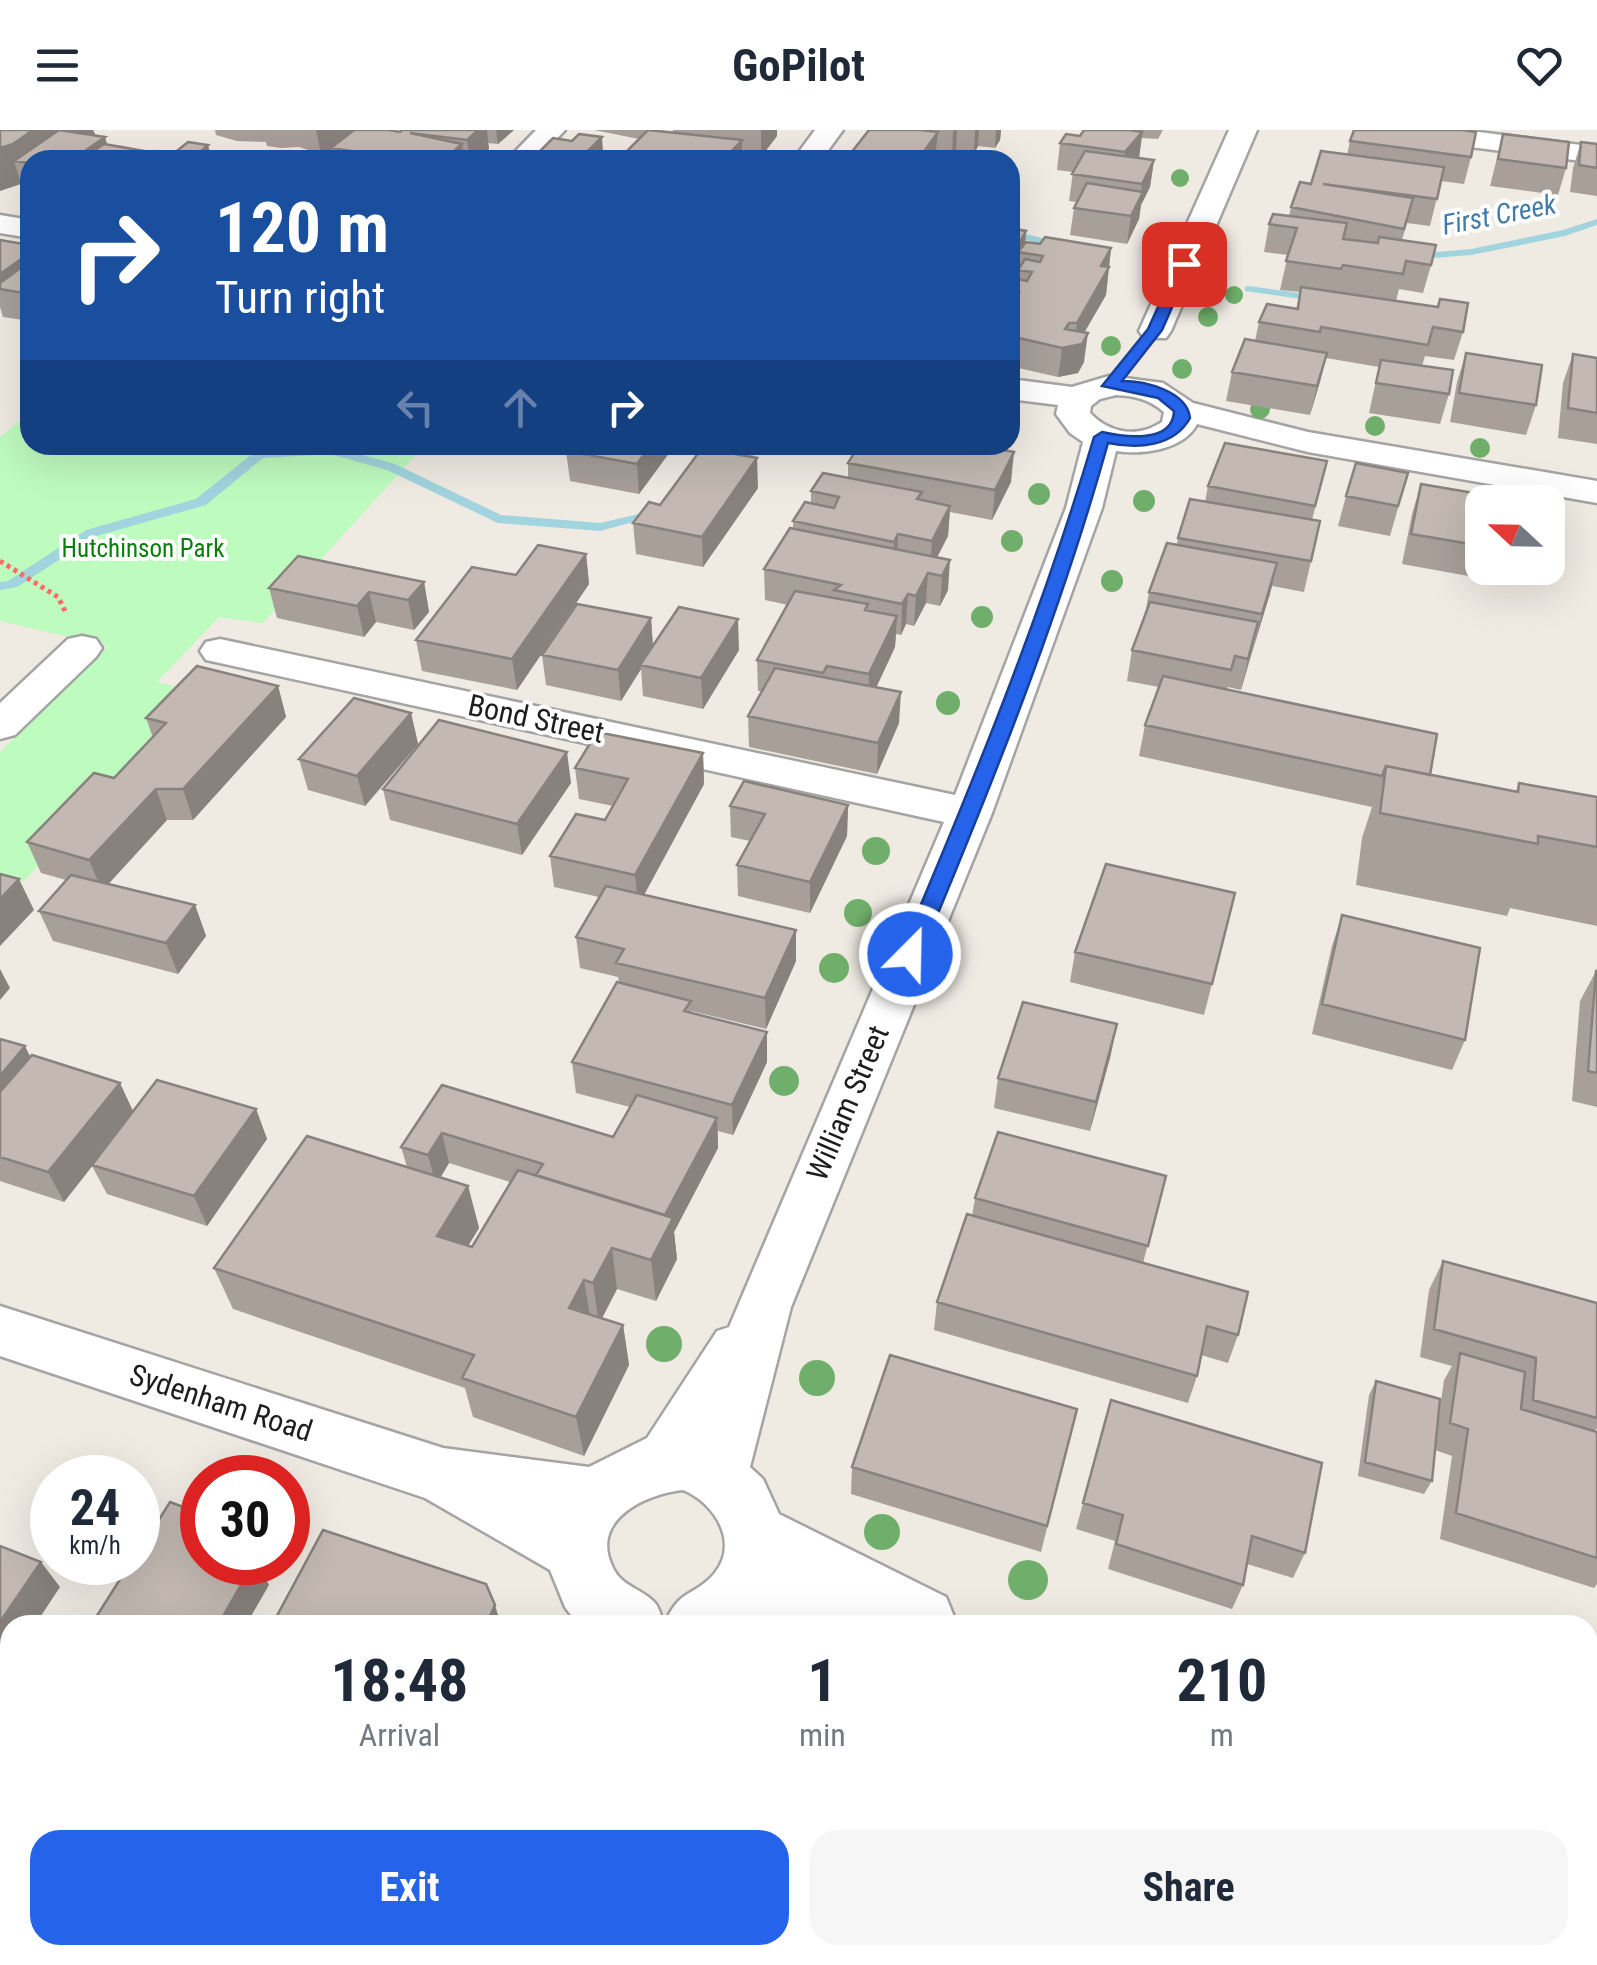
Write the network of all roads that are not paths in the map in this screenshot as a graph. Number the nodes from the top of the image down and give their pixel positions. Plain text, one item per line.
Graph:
1 (551, 130) edge
2 (829, 130) edge
3 (1244, 130) edge
4 (1398, 130) edge
5 (531, 150) edge
6 (814, 150) edge
7 (1597, 155) edge
8 (1155, 330) junction
9 (1020, 389) edge
10 (1151, 390) junction
11 (1087, 399) junction
12 (1020, 400) edge
13 (1179, 420) junction
14 (1117, 439) junction
15 (1597, 492) edge
16 (82, 648) dead end
17 (220, 651) dead end
18 (0, 726) edge
19 (970, 814) junction
20 (0, 1331) edge
21 (692, 1469) junction
22 (442, 1476) junction
23 (598, 1496) junction
24 (579, 1553) junction
25 (732, 1582) edge
26 (610, 1615) edge
27 (896, 1615) edge

1 - 5 street
2 - 6 street
3 - 8 street
4 - 7 street
8 - 10 street
8 - 11 street
9 - 11 street
10 - 11 street
10 - 13 street
11 - 12 street
11 - 14 street
13 - 14 street
13 - 15 street
14 - 19 street, William Street
16 - 18 street
17 - 19 street, Bond Street
19 - 21 street, William Street
20 - 22 street, Sydenham Road
21 - 23 street
21 - 25 street
22 - 23 street, Sydenham Road
22 - 24 street, Sydenham Road
23 - 24 street
24 - 26 street
25 - 27 street

